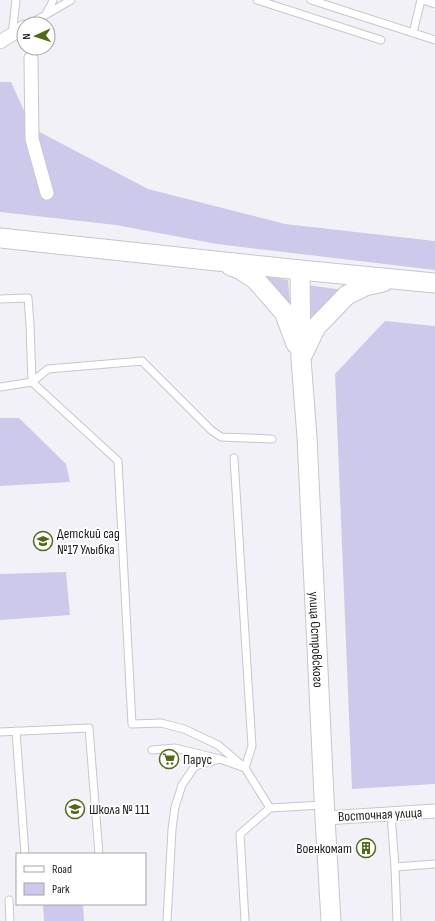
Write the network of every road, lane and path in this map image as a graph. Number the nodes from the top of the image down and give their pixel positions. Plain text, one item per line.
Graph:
1 (16, 0) edge
2 (53, 0) edge
3 (70, 0) edge
4 (258, 0) edge
5 (311, 0) edge
6 (422, 0) edge
7 (435, 4) edge
8 (45, 15) joint
9 (16, 32) edge
10 (413, 33) junction
11 (12, 35) junction
12 (381, 40) dead end
13 (435, 40) edge
14 (0, 42) edge
15 (31, 56) edge
16 (47, 193) dead end
17 (0, 238) edge
18 (220, 261) junction
19 (300, 270) junction
20 (397, 279) junction
21 (435, 283) edge
22 (0, 298) edge
23 (301, 359) junction
24 (32, 382) junction
25 (0, 387) edge
26 (272, 439) dead end
27 (234, 458) dead end
28 (16, 731) junction
29 (0, 732) edge
30 (152, 750) dead end
31 (220, 759) junction
32 (244, 768) junction
33 (270, 808) junction
34 (435, 811) edge
35 (324, 812) junction
36 (392, 814) junction
37 (25, 853) edge
38 (99, 853) edge
39 (435, 864) edge
40 (395, 867) junction
41 (9, 900) dead end
42 (10, 921) edge
43 (167, 921) edge
44 (244, 921) edge
45 (331, 921) edge
46 (397, 921) edge

1 - 11 lane
2 - 8 lane
3 - 8 lane
4 - 12 lane
5 - 10 lane
6 - 7 lane
6 - 10 lane
9 - 11 street
10 - 13 lane
11 - 14 street
15 - 16 street
17 - 18 street
18 - 19 street
18 - 23 street
19 - 20 street
19 - 23 street
20 - 21 street
20 - 23 street
22 - 24 lane
23 - 35 street, улица Островского
24 - 25 lane
24 - 26 lane
24 - 32 lane
27 - 32 lane
28 - 29 lane
28 - 37 lane
28 - 38 lane
30 - 31 lane
31 - 32 lane
31 - 43 lane
32 - 33 lane
33 - 35 lane
33 - 44 lane
34 - 36 street, Восточная улица
35 - 36 street, Восточная улица
35 - 45 street, улица Островского
36 - 40 lane
39 - 40 lane
40 - 46 lane
41 - 42 lane

